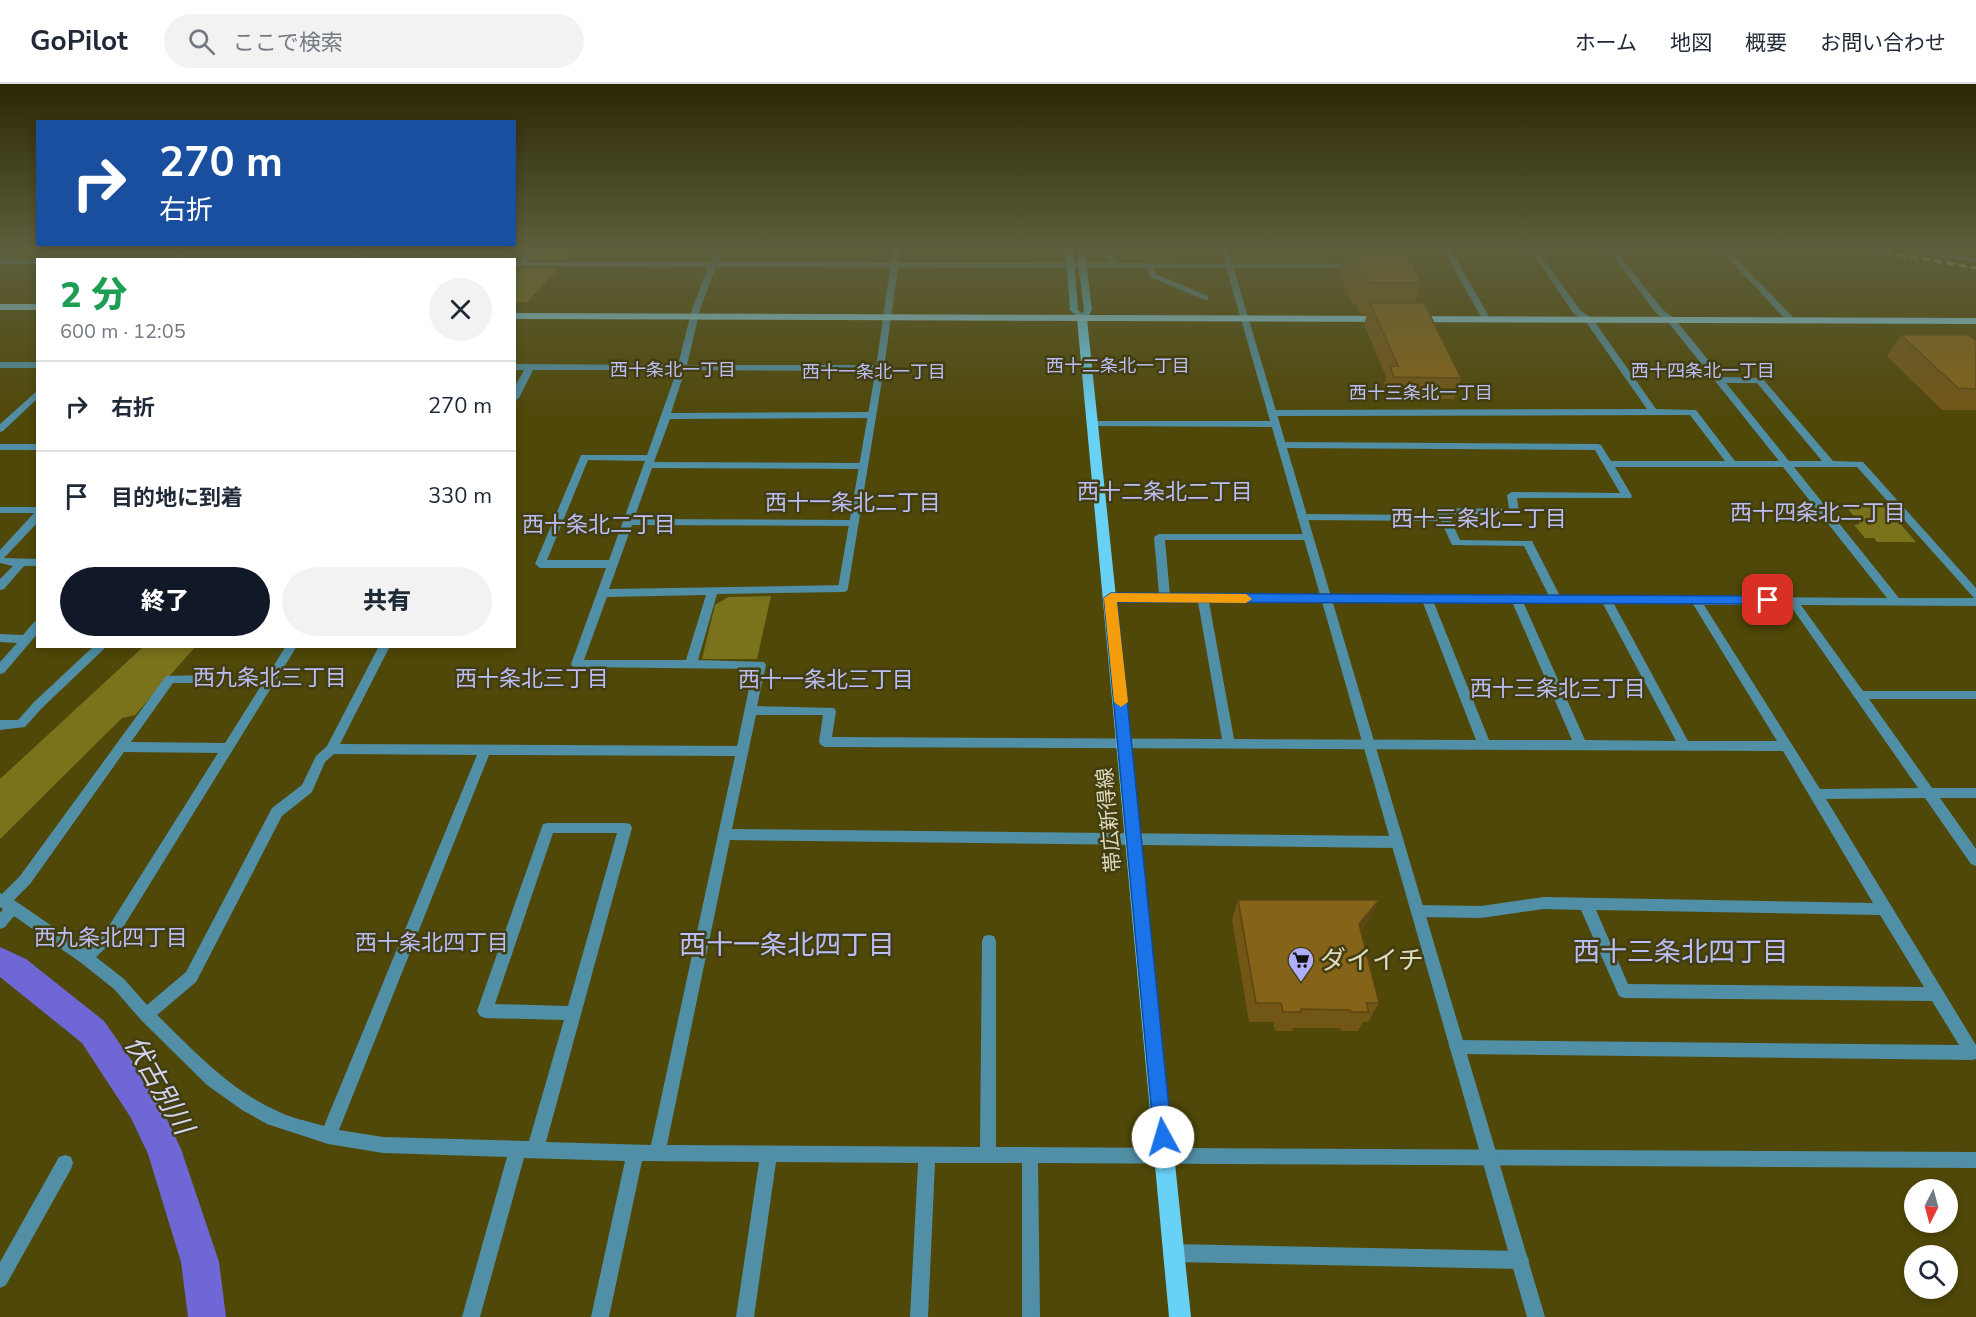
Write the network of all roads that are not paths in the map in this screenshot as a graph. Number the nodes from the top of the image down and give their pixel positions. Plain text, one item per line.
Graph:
1 (699, 304) edge
2 (889, 304) edge
3 (1080, 304) edge
4 (1082, 304) edge
5 (1240, 304) edge
6 (1478, 304) edge
7 (1571, 304) edge
8 (1653, 304) edge
9 (1774, 304) edge
10 (0, 307) edge
11 (36, 307) edge
12 (516, 309) edge
13 (1577, 312) junction
14 (1660, 312) junction
15 (696, 313) junction
16 (1082, 313) junction
17 (0, 314) edge
18 (887, 314) junction
19 (1976, 314) edge
20 (36, 315) edge
21 (1244, 315) junction
22 (516, 316) edge
23 (1485, 316) junction
24 (1787, 317) junction
25 (1589, 320) junction
26 (1671, 320) junction
27 (1976, 321) edge
28 (0, 365) edge
29 (36, 365) edge
30 (516, 367) edge
31 (530, 367) junction
32 (682, 367) junction
33 (880, 368) junction
34 (1719, 380) junction
35 (516, 394) edge
36 (36, 395) edge
37 (1653, 412) junction
38 (871, 415) junction
39 (666, 416) junction
40 (1273, 419) junction
41 (1093, 424) junction
42 (2, 425) edge
43 (1281, 445) junction
44 (0, 447) edge
45 (36, 447) edge
46 (649, 462) junction
47 (1731, 463) junction
48 (1608, 464) junction
49 (1787, 464) junction
50 (1830, 464) junction
51 (863, 466) junction
52 (0, 510) edge
53 (36, 510) edge
54 (36, 517) edge
55 (1302, 517) junction
56 (1443, 518) junction
57 (627, 522) junction
58 (854, 524) junction
59 (1308, 537) junction
60 (0, 558) edge
61 (21, 563) junction
62 (36, 563) edge
63 (611, 564) junction
64 (0, 586) edge
65 (602, 592) junction
66 (712, 592) junction
67 (1976, 595) edge
68 (1111, 598) junction
69 (1165, 598) junction
70 (1203, 598) junction
71 (1326, 599) junction
72 (1427, 599) junction
73 (1516, 599) junction
74 (1556, 599) junction
75 (1606, 599) junction
76 (1696, 600) junction
77 (1792, 600) junction
78 (1895, 600) junction
79 (1976, 602) edge
80 (36, 627) edge
81 (0, 638) edge
82 (26, 639) junction
83 (100, 648) edge
84 (291, 648) edge
85 (385, 648) edge
86 (691, 664) junction
87 (0, 670) edge
88 (206, 679) dead end
89 (1860, 695) junction
90 (1976, 695) edge
91 (750, 710) junction
92 (0, 724) edge
93 (1229, 743) junction
94 (1370, 744) junction
95 (1484, 744) junction
96 (1580, 744) junction
97 (1125, 745) junction
98 (1683, 745) junction
99 (1786, 746) junction
100 (121, 747) junction
101 (230, 748) junction
102 (331, 749) junction
103 (485, 750) junction
104 (740, 751) junction
105 (1928, 792) junction
106 (1976, 793) edge
107 (1816, 794) junction
108 (725, 834) junction
109 (1133, 838) junction
110 (1397, 842) junction
111 (1976, 860) edge
112 (6, 902) edge
113 (1586, 904) junction
114 (1884, 909) junction
115 (1418, 911) junction
116 (0, 923) edge
117 (989, 941) dead end
118 (85, 957) junction
119 (1936, 994) junction
120 (573, 1013) junction
121 (146, 1015) junction
122 (1457, 1047) junction
123 (328, 1137) junction
124 (526, 1150) junction
125 (635, 1153) junction
126 (657, 1153) junction
127 (769, 1153) junction
128 (927, 1154) junction
129 (988, 1154) junction
130 (1030, 1154) junction
131 (1165, 1154) junction
132 (1489, 1158) junction
133 (1976, 1160) edge
134 (64, 1163) dead end
135 (1173, 1253) junction
136 (1520, 1260) junction
137 (0, 1279) edge
138 (471, 1317) edge
139 (600, 1317) edge
140 (745, 1317) edge
141 (919, 1317) edge
142 (1030, 1317) edge
143 (1180, 1317) edge
144 (1536, 1317) edge

1 - 15 street
2 - 18 street
3 - 16 main road
4 - 16 main road
5 - 21 street
6 - 23 street
7 - 13 street
8 - 14 street
9 - 24 street
10 - 11 highway
12 - 15 highway
13 - 14 highway
13 - 23 highway
13 - 25 street
14 - 24 highway
14 - 26 street
15 - 18 highway
15 - 22 highway
15 - 32 street
16 - 18 highway
16 - 21 highway
16 - 41 main road, 帯広新得線
17 - 20 highway
18 - 33 street
19 - 24 highway
21 - 23 highway
21 - 40 street
23 - 25 highway
24 - 26 highway
24 - 27 highway
25 - 26 highway
25 - 37 street
26 - 34 street
28 - 29 street
30 - 31 street
31 - 32 street
31 - 35 street
32 - 33 street
32 - 39 street
33 - 38 street
34 - 49 street
34 - 50 street
36 - 42 street
37 - 40 street
37 - 47 street
38 - 39 street
38 - 51 street
39 - 46 street
40 - 41 street
40 - 43 street
41 - 68 main road, 帯広新得線
43 - 48 street
43 - 55 street
44 - 45 street
46 - 51 street
46 - 57 street
46 - 63 street
47 - 48 street
47 - 49 street
48 - 56 street
49 - 50 street
49 - 78 street
50 - 67 street
51 - 58 street
52 - 53 street
54 - 60 street
55 - 56 street
55 - 59 street
56 - 74 street
57 - 58 street
57 - 63 street
58 - 66 street
59 - 69 street
59 - 71 street
60 - 61 street
61 - 62 street
61 - 64 street
63 - 65 street
65 - 66 street
65 - 86 street
66 - 86 street
68 - 69 street
68 - 97 main road, 帯広新得線
69 - 70 street
70 - 71 street
70 - 93 street
71 - 72 street
71 - 94 street
72 - 73 street
72 - 95 street
73 - 74 street
73 - 96 street
74 - 75 street
75 - 76 street
75 - 98 street
76 - 77 street
76 - 99 street
77 - 78 street
77 - 89 street
78 - 79 street
80 - 82 street
81 - 82 street
82 - 87 street
83 - 92 street
84 - 101 street
85 - 102 street
86 - 91 street
88 - 100 street
89 - 90 street
89 - 105 street
91 - 97 street
91 - 104 street
93 - 94 street
93 - 97 street
94 - 95 street
94 - 110 street
95 - 96 street
96 - 98 street
97 - 109 main road, 帯広新得線
98 - 99 street
99 - 107 street
100 - 101 street
100 - 112 street
101 - 118 street
102 - 103 street
102 - 121 street
103 - 104 street
103 - 123 street
104 - 108 street
105 - 106 street
105 - 107 street
105 - 111 street
107 - 114 street
108 - 109 street
108 - 126 street
109 - 110 street
109 - 131 main road, 帯広新得線
110 - 115 street
112 - 116 street
112 - 118 street
113 - 114 street
113 - 115 street
113 - 119 street
114 - 119 street
115 - 122 street
117 - 129 street
118 - 121 street
119 - 122 street
120 - 120 street
120 - 124 street
121 - 123 street
122 - 132 street
123 - 124 street
124 - 125 street
124 - 138 street
125 - 126 street
125 - 139 street
126 - 127 street
127 - 128 street
127 - 140 street
128 - 129 street
128 - 141 street
129 - 130 street
130 - 131 street
130 - 142 street
131 - 132 street
131 - 135 main road, 帯広新得線
132 - 133 street
132 - 136 street
134 - 137 street
135 - 136 street
135 - 143 main road, 帯広新得線
136 - 144 street

